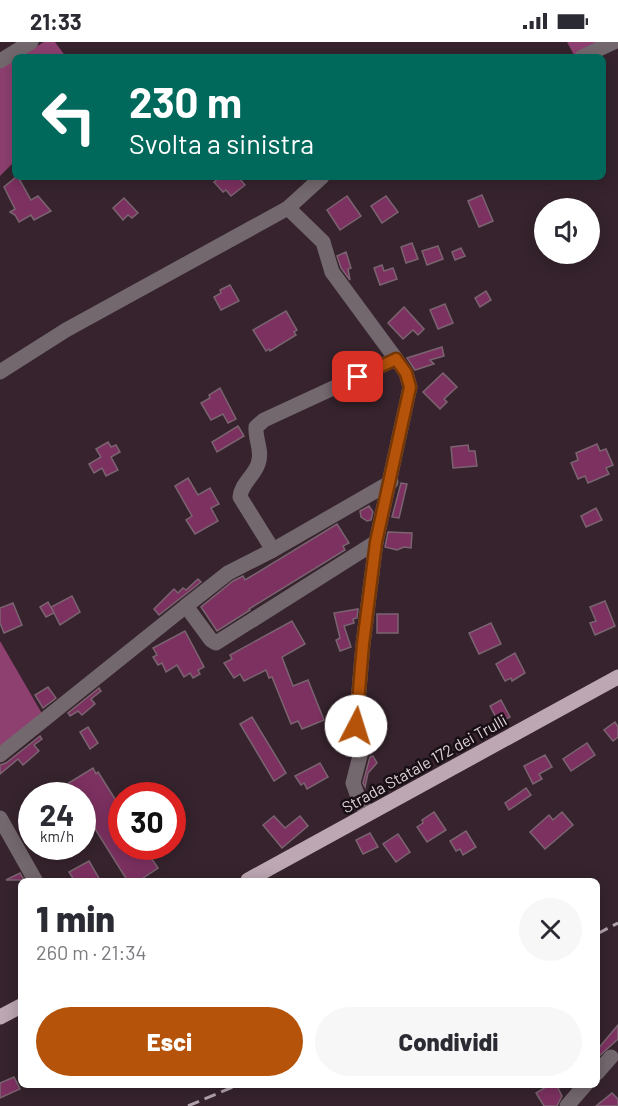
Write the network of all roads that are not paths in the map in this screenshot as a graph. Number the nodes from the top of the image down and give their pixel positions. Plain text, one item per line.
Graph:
1 (31, 42) edge
2 (614, 42) edge
3 (588, 54) edge
4 (0, 61) edge
5 (319, 180) edge
6 (288, 208) junction
7 (396, 359) junction
8 (0, 372) edge
9 (391, 482) junction
10 (376, 542) junction
11 (273, 550) junction
12 (186, 606) junction
13 (618, 677) edge
14 (0, 756) edge
15 (368, 813) junction
16 (0, 818) edge
17 (34, 878) edge
18 (252, 878) edge
19 (18, 1008) edge
20 (0, 1017) edge
21 (611, 1057) dead end
22 (600, 1070) edge
23 (583, 1088) edge
24 (567, 1106) edge

1 - 4 street
2 - 3 street
5 - 6 street
6 - 7 street
6 - 8 street
7 - 9 street
7 - 11 street
9 - 10 street
9 - 11 street
10 - 12 street
10 - 15 street
11 - 12 street
12 - 14 street
13 - 15 main road, Strada Statale 172 dei Trulli
15 - 18 main road, Strada Statale 172 dei Trulli
16 - 17 street
19 - 20 main road
21 - 22 street
23 - 24 street

